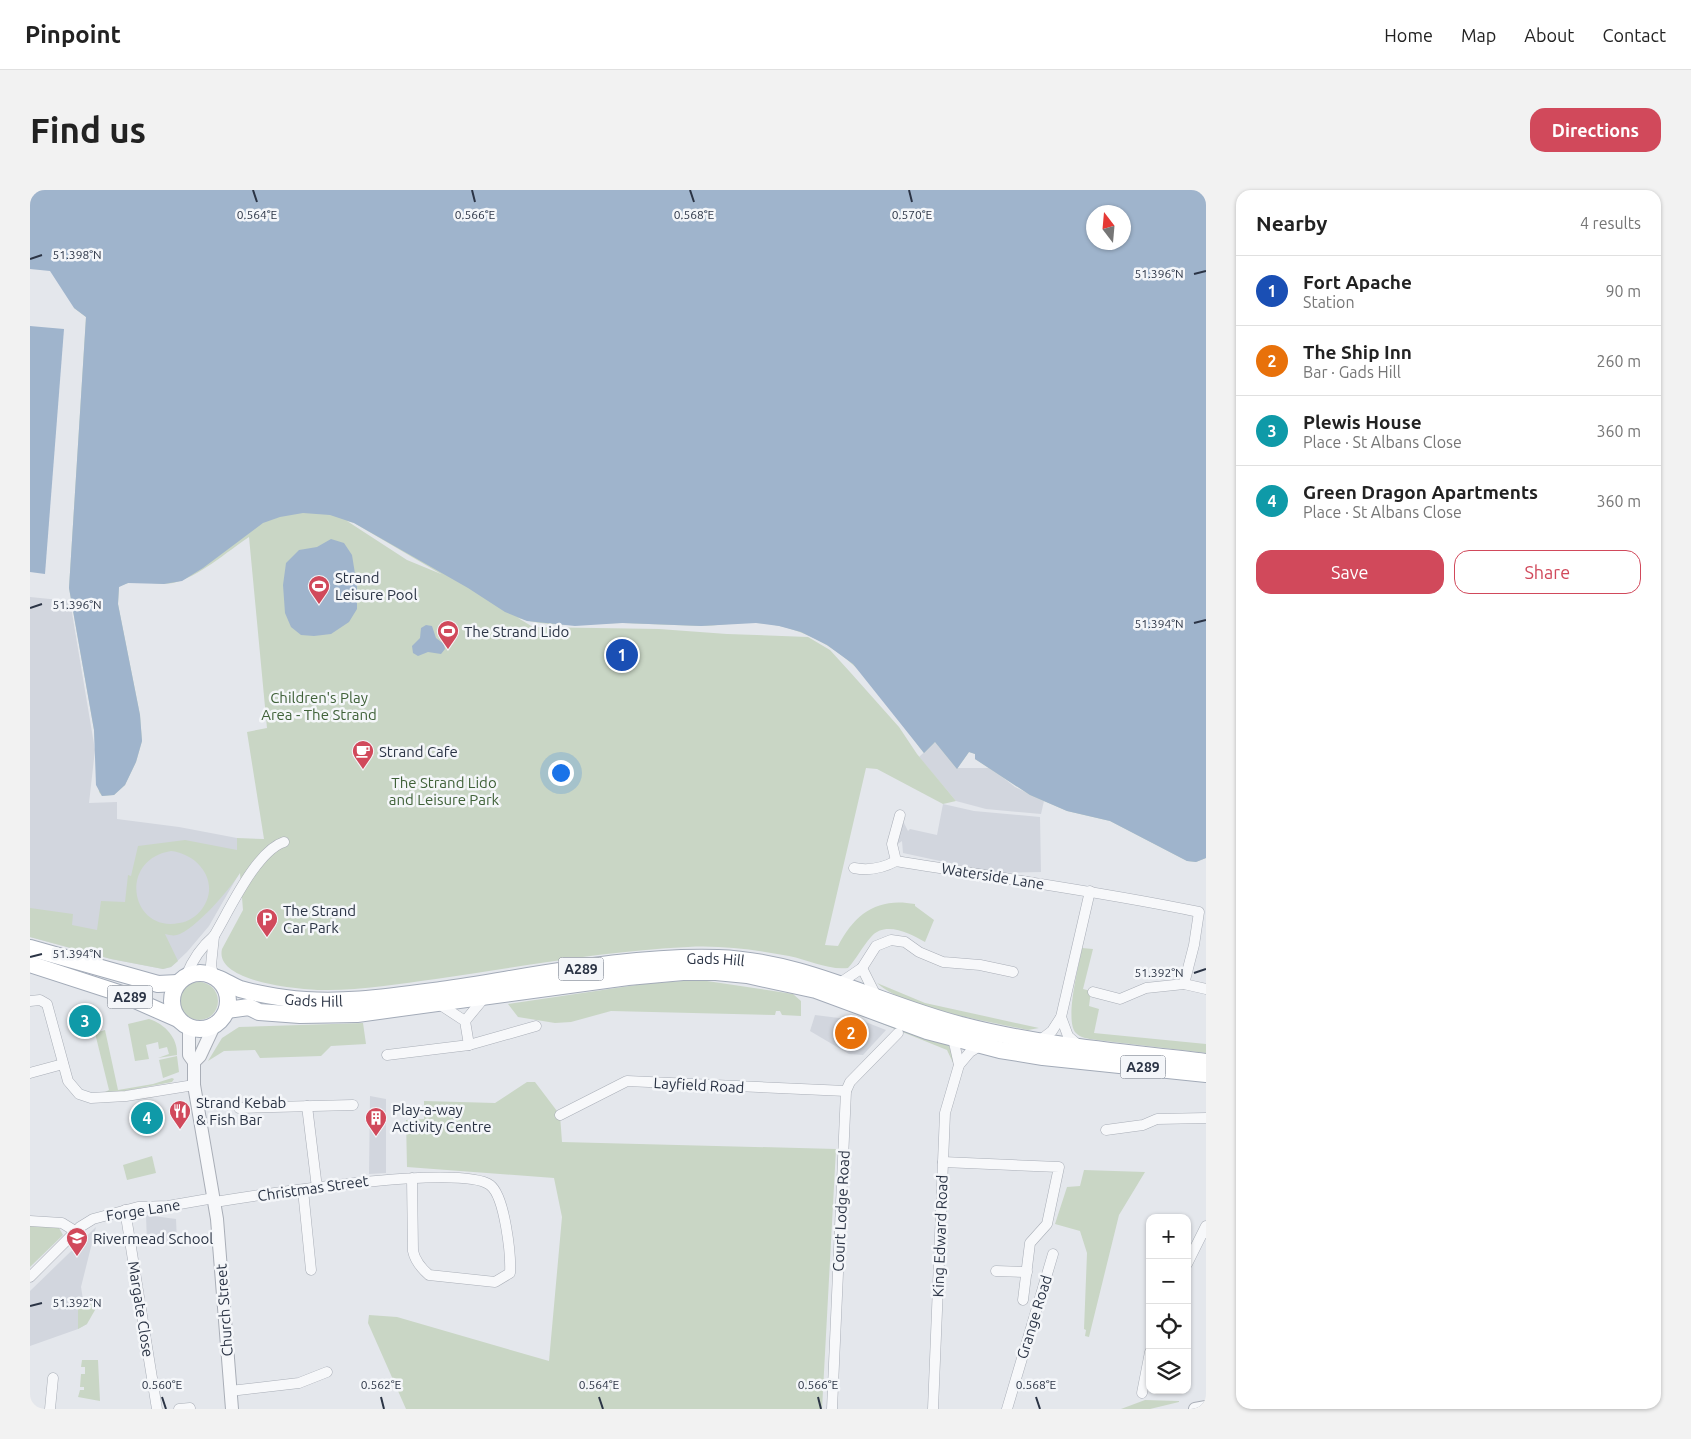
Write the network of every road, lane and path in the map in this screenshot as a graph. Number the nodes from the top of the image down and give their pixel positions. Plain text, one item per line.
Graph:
1 (900, 815) dead end
2 (284, 842) dead end
3 (896, 861) junction
4 (854, 868) dead end
5 (1090, 891) junction
6 (214, 936) junction
7 (30, 948) edge
8 (30, 964) edge
9 (862, 968) junction
10 (1013, 972) dead end
11 (215, 977) junction
12 (182, 979) junction
13 (840, 983) junction
14 (1184, 984) junction
15 (1206, 989) edge
16 (1093, 992) dead end
17 (876, 996) junction
18 (484, 998) junction
19 (30, 1001) edge
20 (439, 1004) junction
21 (1061, 1017) junction
22 (220, 1019) junction
23 (464, 1022) junction
24 (183, 1023) junction
25 (536, 1026) dead end
26 (898, 1033) dead end
27 (953, 1038) junction
28 (1039, 1041) junction
29 (469, 1045) junction
30 (981, 1045) junction
31 (1081, 1047) junction
32 (387, 1055) dead end
33 (194, 1062) junction
34 (1206, 1062) edge
35 (63, 1064) junction
36 (959, 1065) junction
37 (30, 1073) edge
38 (1206, 1074) edge
39 (194, 1085) junction
40 (846, 1091) junction
41 (353, 1105) dead end
42 (307, 1106) junction
43 (239, 1108) dead end
44 (560, 1115) dead end
45 (1206, 1118) edge
46 (1106, 1130) dead end
47 (943, 1162) junction
48 (412, 1178) junction
49 (317, 1188) junction
50 (303, 1190) junction
51 (214, 1200) junction
52 (125, 1210) junction
53 (30, 1221) edge
54 (1206, 1226) edge
55 (75, 1231) junction
56 (1053, 1254) dead end
57 (1190, 1259) edge
58 (311, 1270) dead end
59 (996, 1271) dead end
60 (1027, 1272) junction
61 (30, 1277) edge
62 (1022, 1300) dead end
63 (327, 1372) dead end
64 (1146, 1372) edge
65 (53, 1378) dead end
66 (230, 1391) junction
67 (1142, 1393) dead end
68 (1206, 1407) edge
69 (190, 1408) dead end
70 (50, 1409) edge
71 (157, 1409) edge
72 (179, 1409) edge
73 (232, 1409) edge
74 (832, 1409) edge
75 (933, 1409) edge
76 (1006, 1409) edge
77 (1195, 1409) edge

1 - 3 street
2 - 6 street
3 - 4 street, Waterside Lane
3 - 5 street, Waterside Lane
5 - 14 street, Waterside Lane
5 - 21 street
6 - 11 street
6 - 12 street
7 - 12 main road, A289
8 - 24 main road, A289
9 - 10 street
9 - 13 street
9 - 17 street
11 - 12 main road, A289
11 - 13 main road, Gads Hill / A289
11 - 22 main road
12 - 24 main road, A289
13 - 17 main road, Gads Hill / A289
14 - 15 street
14 - 16 street
17 - 28 main road, Gads Hill / A289
18 - 20 main road, Gads Hill / A289
18 - 23 street
18 - 27 main road, Gads Hill / A289
19 - 35 street
20 - 22 main road, Gads Hill / A289
20 - 23 street
21 - 28 street
21 - 31 street
22 - 24 main road, A289
22 - 33 street
23 - 29 street
24 - 33 street, Church Street
25 - 29 street
26 - 40 street
27 - 30 main road, Gads Hill / A289
27 - 36 street, King Edward Road
28 - 31 main road, Gads Hill / A289
29 - 32 street
30 - 36 street, King Edward Road
30 - 38 main road, Gads Hill / A289
31 - 34 main road, Gads Hill / A289
33 - 39 street, Church Street
35 - 37 street
35 - 39 street
36 - 47 street, King Edward Road
39 - 51 street, Church Street
40 - 44 street, Layfield Road
40 - 74 street, Court Lodge Road
41 - 42 street
42 - 43 street
42 - 49 street
45 - 46 street
47 - 60 street
47 - 75 street, King Edward Road
48 - 48 street, Christmas Street
48 - 49 street, Christmas Street
49 - 50 street, Christmas Street
50 - 51 street, Christmas Street
50 - 58 street
51 - 52 street, Forge Lane
51 - 66 street, Church Street
52 - 55 street, Forge Lane
52 - 71 street, Margate Close
53 - 55 street
54 - 57 street
55 - 61 street, Forge Lane
56 - 76 street, Grange Road
59 - 60 street
60 - 62 street
63 - 66 street
64 - 67 street
65 - 70 street
66 - 73 street, Church Street
68 - 77 street
69 - 72 street

